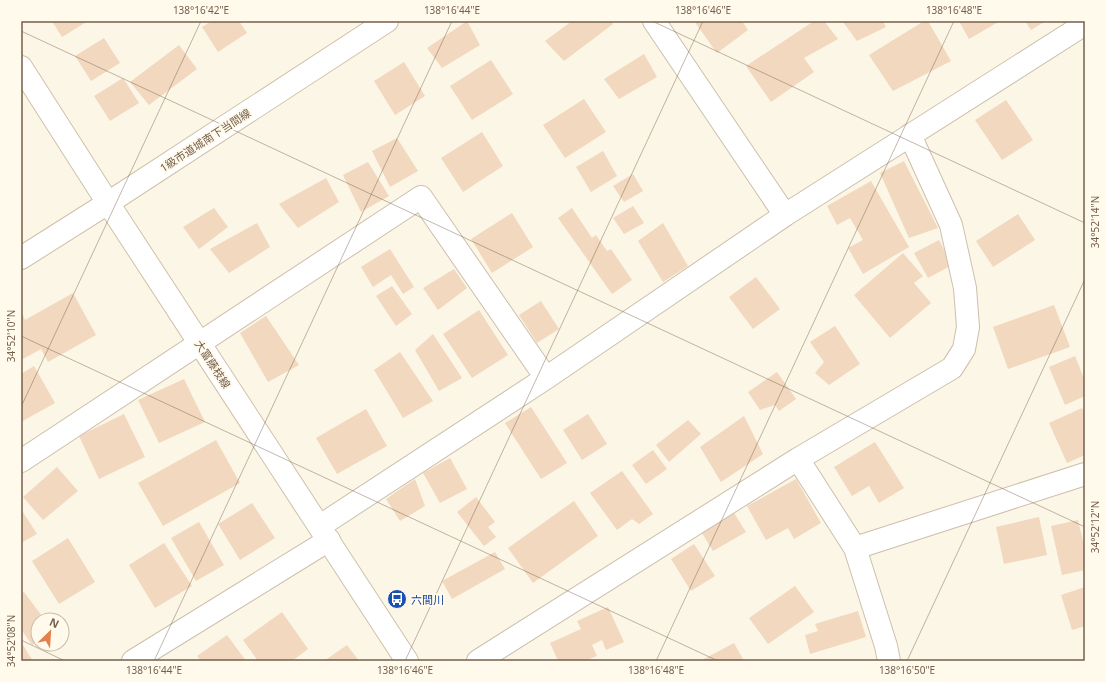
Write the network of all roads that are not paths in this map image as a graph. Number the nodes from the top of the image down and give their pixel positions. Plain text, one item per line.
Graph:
1 (387, 21) edge
2 (654, 21) edge
3 (1085, 24) edge
4 (21, 67) edge
5 (910, 135) junction
6 (108, 203) junction
7 (785, 215) junction
8 (21, 258) edge
9 (199, 343) junction
10 (546, 378) junction
11 (798, 459) junction
12 (21, 461) edge
13 (1085, 474) edge
14 (324, 533) junction
15 (855, 548) junction
16 (133, 661) edge
17 (407, 661) edge
18 (478, 661) edge
19 (889, 661) edge

1 - 6 street, 1級市道城南下当間線
2 - 7 street
3 - 5 street
4 - 6 street, 大富藤枝線
5 - 7 street
5 - 11 street
6 - 8 street, 1級市道城南下当間線
6 - 9 street, 大富藤枝線
7 - 10 street
9 - 10 street
9 - 12 street
9 - 14 street, 大富藤枝線
10 - 14 street
11 - 15 street
11 - 18 street
13 - 15 street
14 - 16 street
14 - 17 street, 大富藤枝線
15 - 19 street

